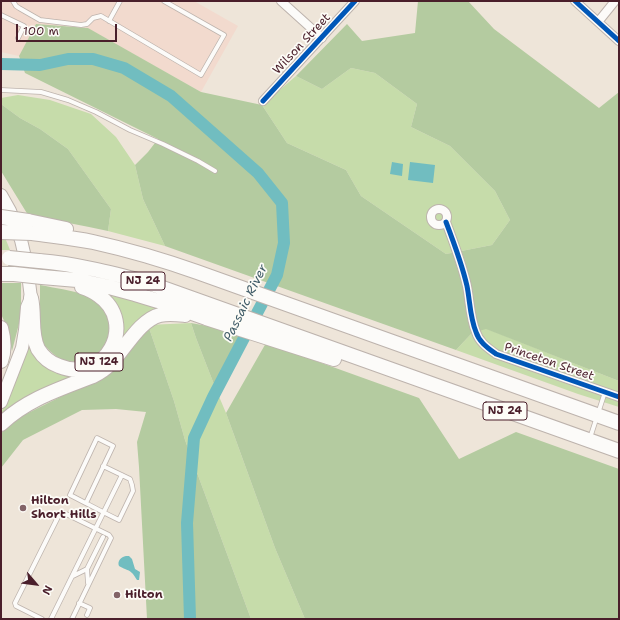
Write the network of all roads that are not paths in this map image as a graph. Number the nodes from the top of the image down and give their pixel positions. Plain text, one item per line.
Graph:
1 (13, 1) edge
2 (120, 1) edge
3 (164, 1) edge
4 (281, 1) edge
5 (355, 1) edge
6 (576, 1) edge
7 (615, 1) edge
8 (1, 15) edge
9 (109, 21) junction
10 (598, 22) junction
11 (18, 38) dead end
12 (322, 38) junction
13 (619, 41) edge
14 (1, 90) edge
15 (263, 101) dead end
16 (215, 171) dead end
17 (1, 195) edge
18 (1, 216) edge
19 (446, 222) dead end
20 (30, 227) junction
21 (1, 232) edge
22 (5, 258) edge
23 (8, 274) edge
24 (59, 279) junction
25 (31, 298) junction
26 (206, 318) junction
27 (242, 322) junction
28 (1, 328) edge
29 (1, 361) edge
30 (605, 392) junction
31 (619, 397) edge
32 (1, 402) edge
33 (598, 416) junction
34 (619, 423) edge
35 (1, 424) edge
36 (589, 441) junction
37 (619, 451) edge
38 (103, 466) junction
39 (122, 475) junction
40 (86, 503) junction
41 (104, 512) junction
42 (96, 528) junction
43 (103, 537) dead end
44 (87, 569) junction
45 (72, 576) junction
46 (88, 585) junction
47 (79, 603) junction
48 (86, 615) dead end
49 (42, 619) edge
50 (51, 619) edge
51 (72, 619) edge

1 - 9 lane
2 - 9 lane
3 - 9 lane
4 - 12 street
5 - 12 street, Wilson Street
6 - 10 street
7 - 10 street
8 - 11 lane
10 - 13 street
12 - 15 street, Wilson Street
14 - 16 lane
17 - 25 main road, NJ 124
18 - 20 highway, bridge
19 - 30 street, Princeton Street
20 - 21 highway, NJ 24, bridge
20 - 33 highway, NJ 24
22 - 27 highway, NJ 24, bridge
23 - 24 highway, NJ 124, bridge
24 - 25 highway, NJ 124
24 - 26 highway
25 - 32 main road
26 - 27 highway
26 - 35 highway
27 - 36 highway, NJ 24
28 - 29 highway
30 - 31 street, Princeton Street
30 - 33 lane
33 - 34 highway, NJ 24
33 - 36 lane
36 - 37 highway, NJ 24
38 - 39 lane
38 - 40 lane
38 - 40 lane
39 - 41 lane
39 - 41 lane
40 - 41 lane
41 - 42 lane
42 - 45 lane
42 - 46 lane
42 - 49 lane
43 - 44 lane
44 - 45 lane
44 - 46 lane
45 - 50 lane
46 - 47 lane
47 - 48 lane
47 - 51 lane

